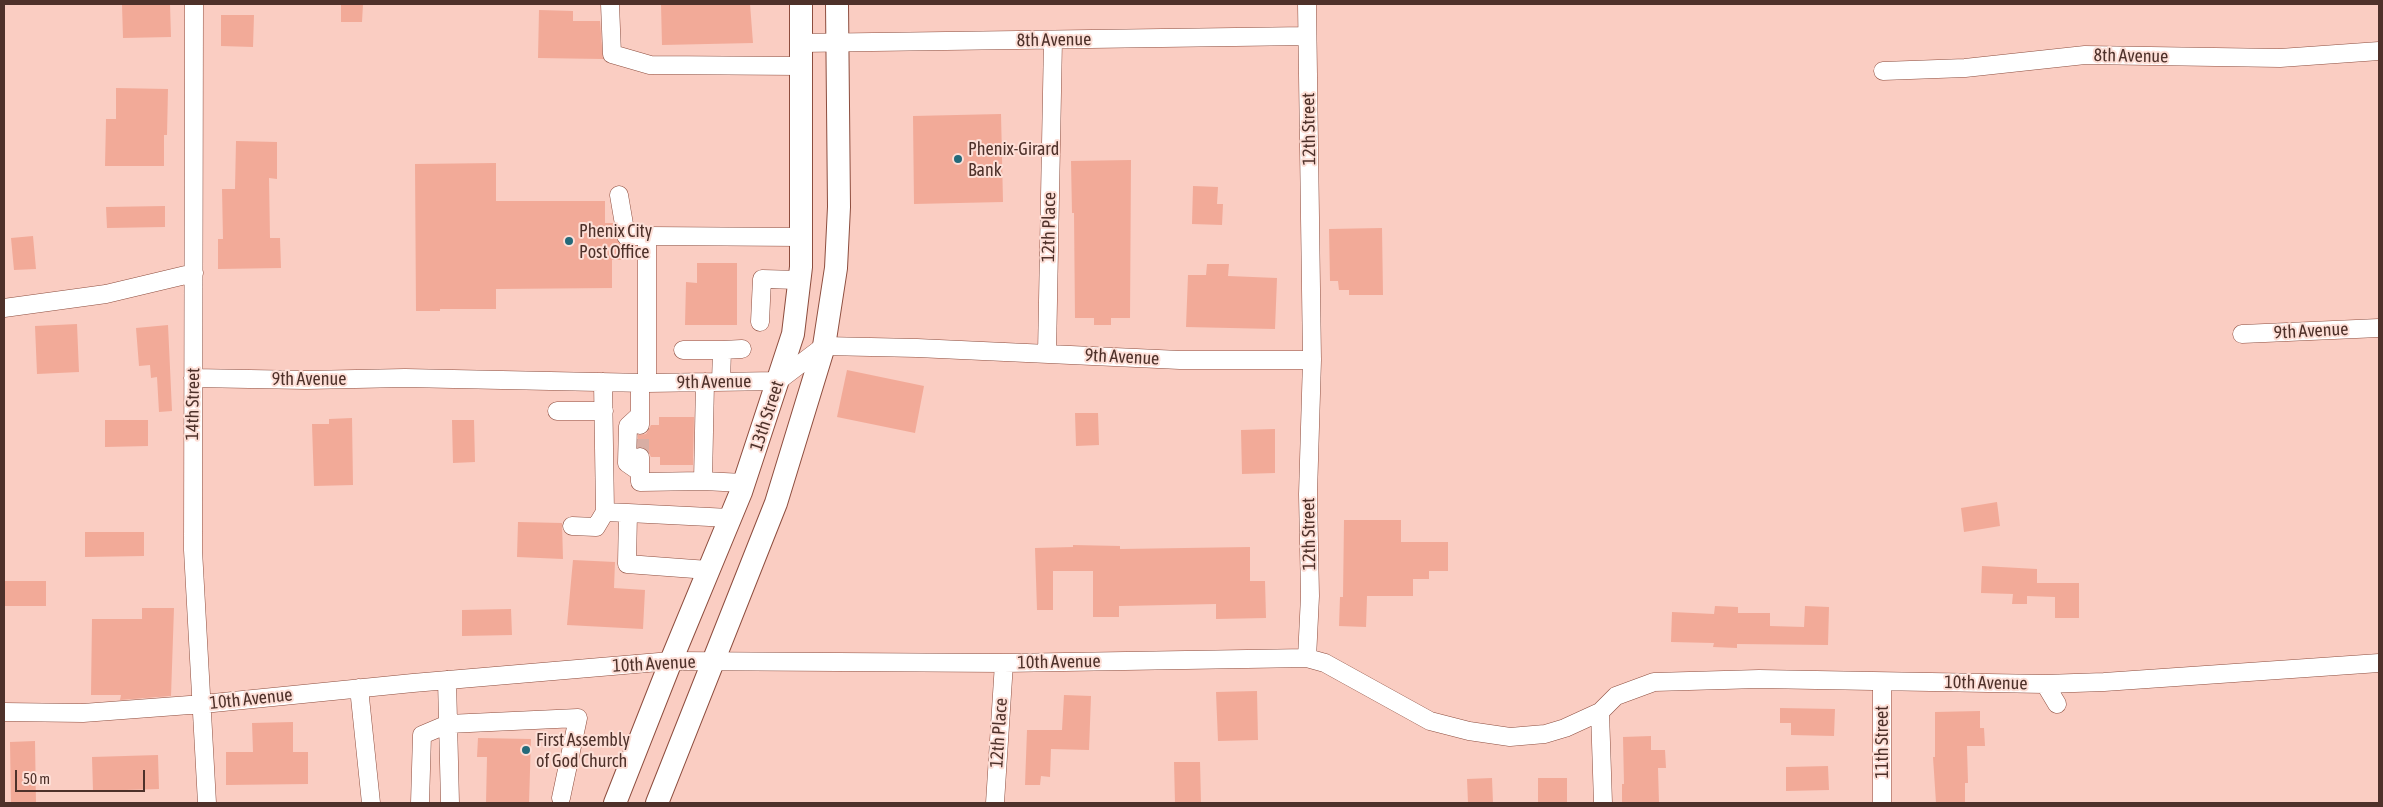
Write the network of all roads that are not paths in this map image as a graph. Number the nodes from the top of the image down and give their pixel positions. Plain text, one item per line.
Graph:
1 (194, 4) edge
2 (610, 4) edge
3 (800, 4) edge
4 (837, 4) edge
5 (1307, 4) edge
6 (1307, 36) junction
7 (1053, 40) junction
8 (838, 42) junction
9 (801, 43) junction
10 (2379, 51) edge
11 (802, 66) junction
12 (1884, 71) dead end
13 (619, 195) dead end
14 (647, 236) junction
15 (802, 237) junction
16 (194, 273) junction
17 (799, 280) junction
18 (4, 308) edge
19 (760, 322) dead end
20 (2379, 328) edge
21 (2242, 334) dead end
22 (824, 346) junction
23 (742, 349) dead end
24 (683, 350) dead end
25 (722, 350) junction
26 (1047, 353) junction
27 (1312, 360) junction
28 (193, 378) junction
29 (778, 381) junction
30 (604, 382) junction
31 (713, 382) junction
32 (644, 383) junction
33 (557, 411) dead end
34 (604, 411) junction
35 (703, 481) junction
36 (744, 483) junction
37 (605, 512) junction
38 (628, 513) junction
39 (730, 518) junction
40 (572, 526) dead end
41 (708, 570) junction
42 (1307, 658) junction
43 (670, 661) junction
44 (712, 662) junction
45 (2379, 663) edge
46 (1004, 664) junction
47 (448, 680) junction
48 (1882, 682) junction
49 (2045, 684) junction
50 (359, 688) junction
51 (203, 704) junction
52 (2057, 704) dead end
53 (4, 712) edge
54 (1600, 712) junction
55 (448, 724) junction
56 (561, 798) dead end
57 (207, 803) edge
58 (371, 803) edge
59 (420, 803) edge
60 (450, 803) edge
61 (615, 803) edge
62 (657, 803) edge
63 (995, 803) edge
64 (1603, 803) edge
65 (1882, 803) edge

1 - 16 street, 14th Street
2 - 11 street
3 - 9 main road, 13th Street
4 - 8 main road, 13th Street
5 - 6 street, 12th Street
6 - 7 street, 8th Avenue
6 - 27 street, 12th Street
7 - 8 street, 8th Avenue
7 - 26 street, 12th Place
8 - 9 street, 8th Avenue
8 - 22 main road, 13th Street
9 - 11 main road, 13th Street
10 - 12 street, 8th Avenue
11 - 15 main road, 13th Street
13 - 14 street
14 - 15 street
14 - 32 street
15 - 17 main road, 13th Street
16 - 18 street
16 - 28 street, 14th Street
17 - 19 street
17 - 29 main road, 13th Street
20 - 21 street, 9th Avenue
22 - 26 street, 9th Avenue
22 - 29 street
22 - 44 main road, 13th Street
23 - 25 street
24 - 25 street
25 - 31 street
26 - 27 street, 9th Avenue
27 - 42 street, 12th Street
28 - 30 street, 9th Avenue
28 - 51 street, 14th Street
29 - 31 street, 9th Avenue
29 - 36 main road, 13th Street
30 - 32 street, 9th Avenue
30 - 34 street
31 - 32 street, 9th Avenue
31 - 35 street
32 - 35 street
33 - 34 street
34 - 37 street
35 - 36 street
36 - 39 main road, 13th Street
37 - 38 street
37 - 40 street
38 - 39 street
38 - 41 street
39 - 41 main road, 13th Street
41 - 43 main road, 13th Street
42 - 46 street, 10th Avenue
42 - 54 street
43 - 44 street, 10th Avenue
43 - 47 street, 10th Avenue
43 - 61 main road, 13th Street
44 - 46 street, 10th Avenue
44 - 62 main road, 13th Street
45 - 49 street, 10th Avenue
46 - 63 street, 12th Place
47 - 50 street, 10th Avenue
47 - 55 street
48 - 49 street, 10th Avenue
48 - 54 street, 10th Avenue
48 - 65 street, 11th Street
49 - 52 street
50 - 51 street, 10th Avenue
50 - 58 street
51 - 53 street, 10th Avenue
51 - 57 street, 14th Street
54 - 64 street
55 - 56 street
55 - 59 street
55 - 60 street

